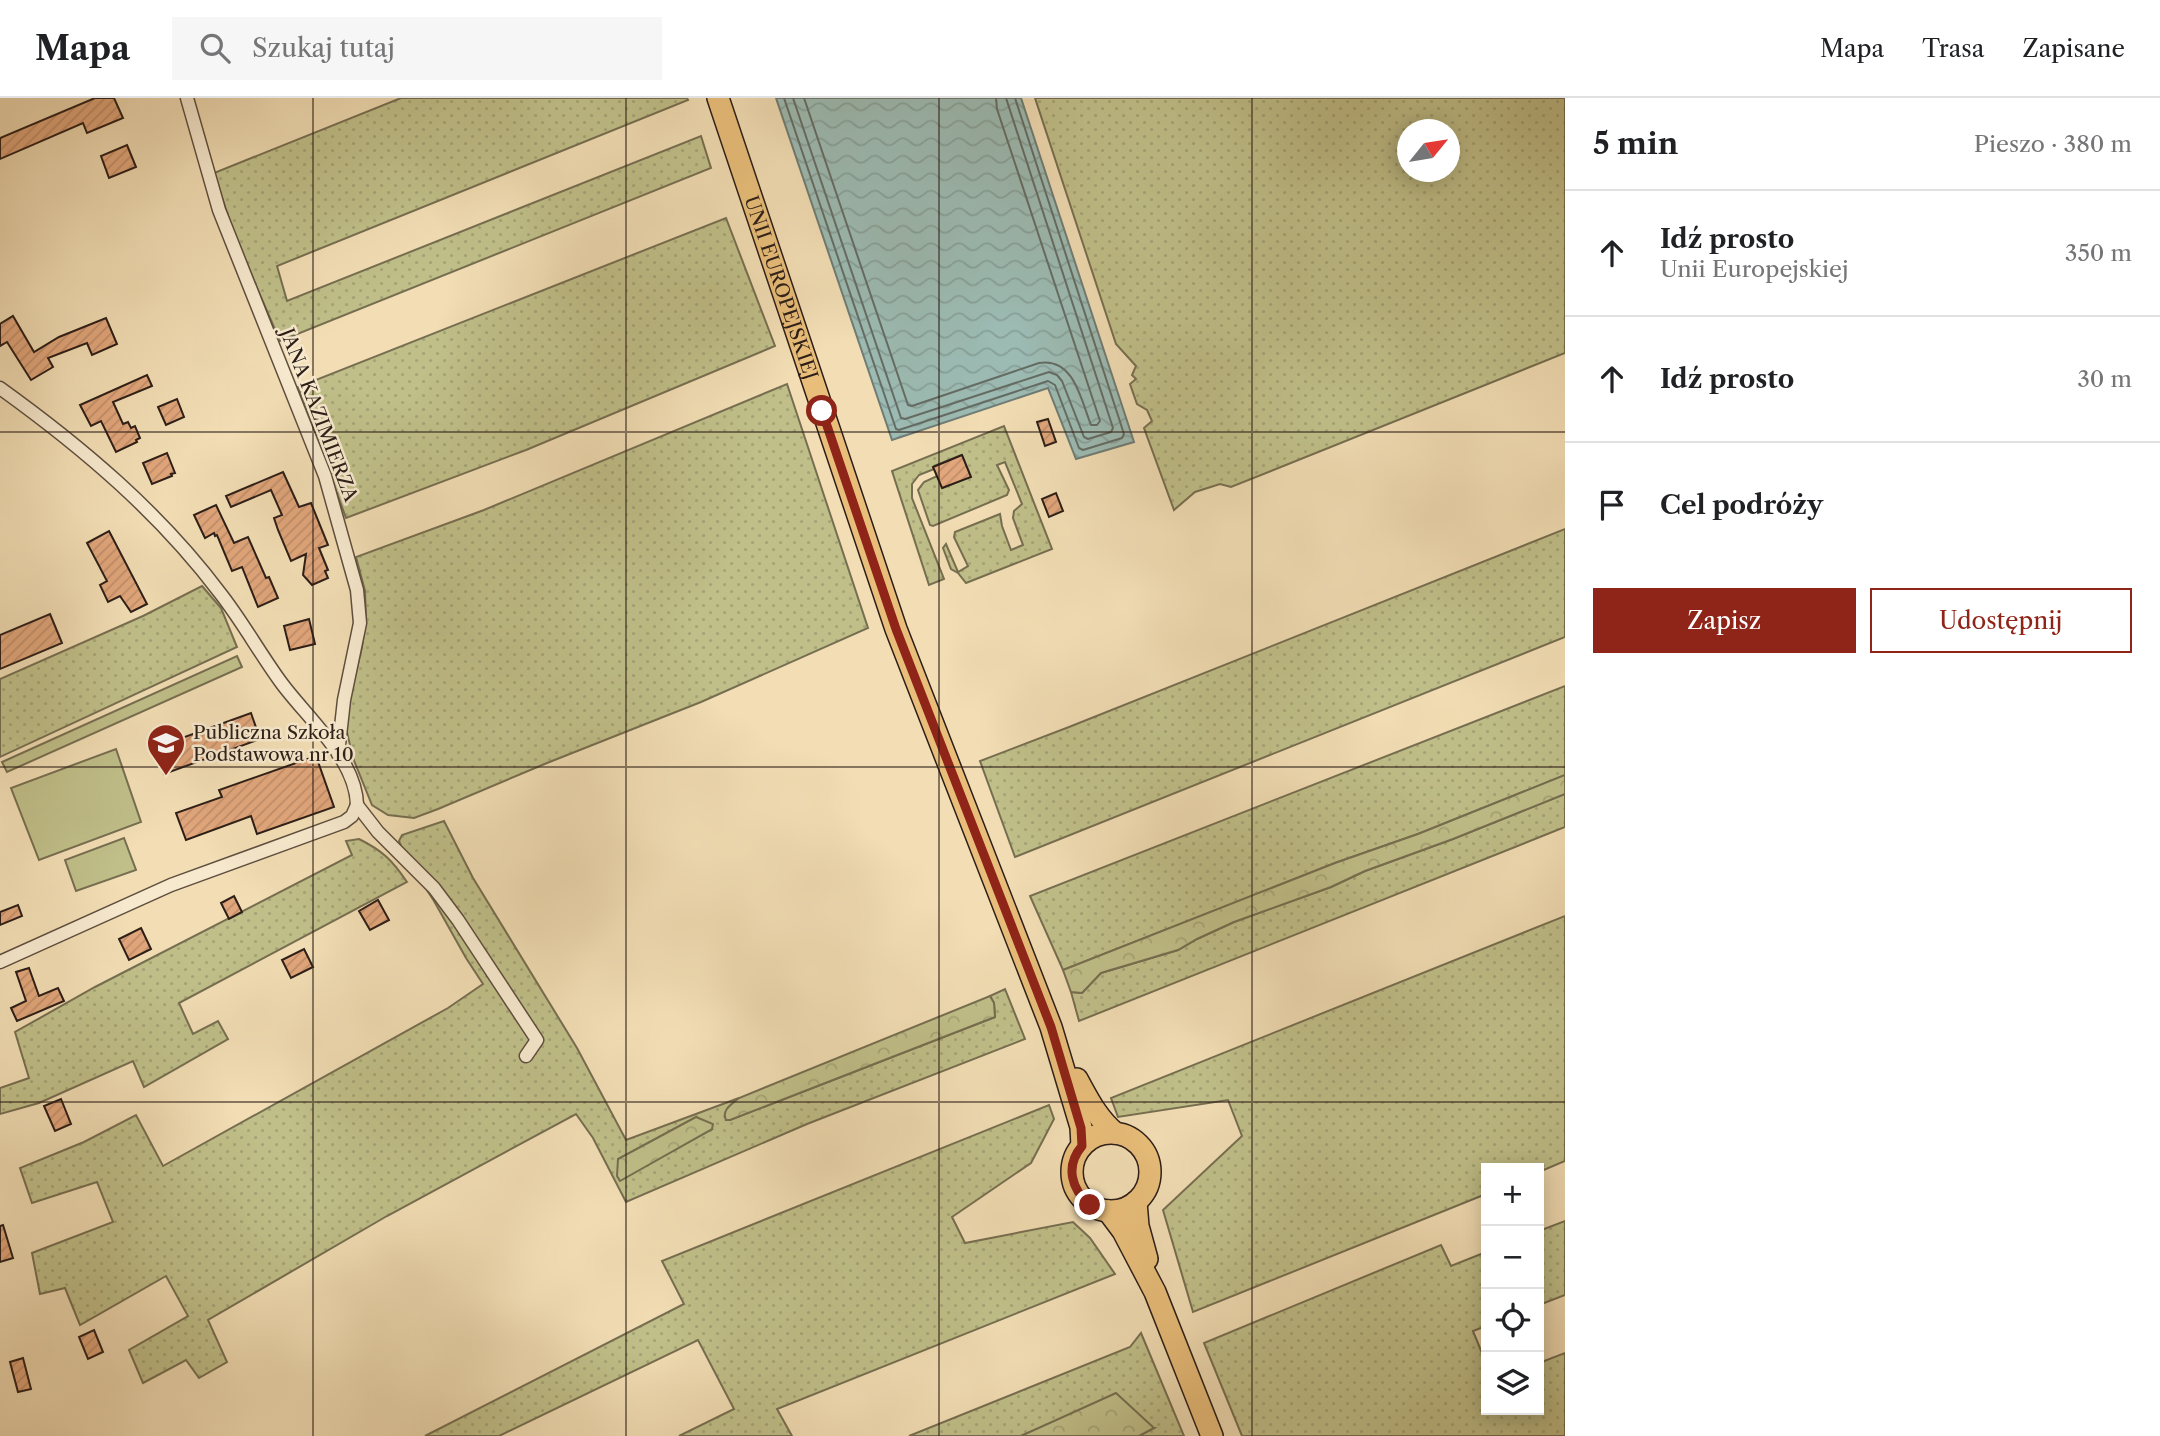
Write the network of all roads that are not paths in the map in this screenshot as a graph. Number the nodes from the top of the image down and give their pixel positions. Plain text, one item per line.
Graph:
1 (187, 98) edge
2 (718, 98) edge
3 (0, 388) edge
4 (338, 754) junction
5 (357, 805) junction
6 (0, 962) edge
7 (1051, 1027) junction
8 (526, 1056) dead end
9 (1115, 1133) junction
10 (1082, 1146) junction
11 (1136, 1202) junction
12 (1108, 1210) junction
13 (1155, 1292) junction
14 (1212, 1436) edge

1 - 4 street, JANA KAZIMIERZA
2 - 7 main road, UNII EUROPEJSKIEJ
3 - 4 street
4 - 5 street
5 - 6 street
5 - 8 street
7 - 9 main road, UNII EUROPEJSKIEJ
7 - 10 main road, UNII EUROPEJSKIEJ
9 - 10 main road
9 - 11 main road
10 - 12 main road
11 - 12 main road
11 - 13 main road
12 - 13 main road
13 - 14 main road

